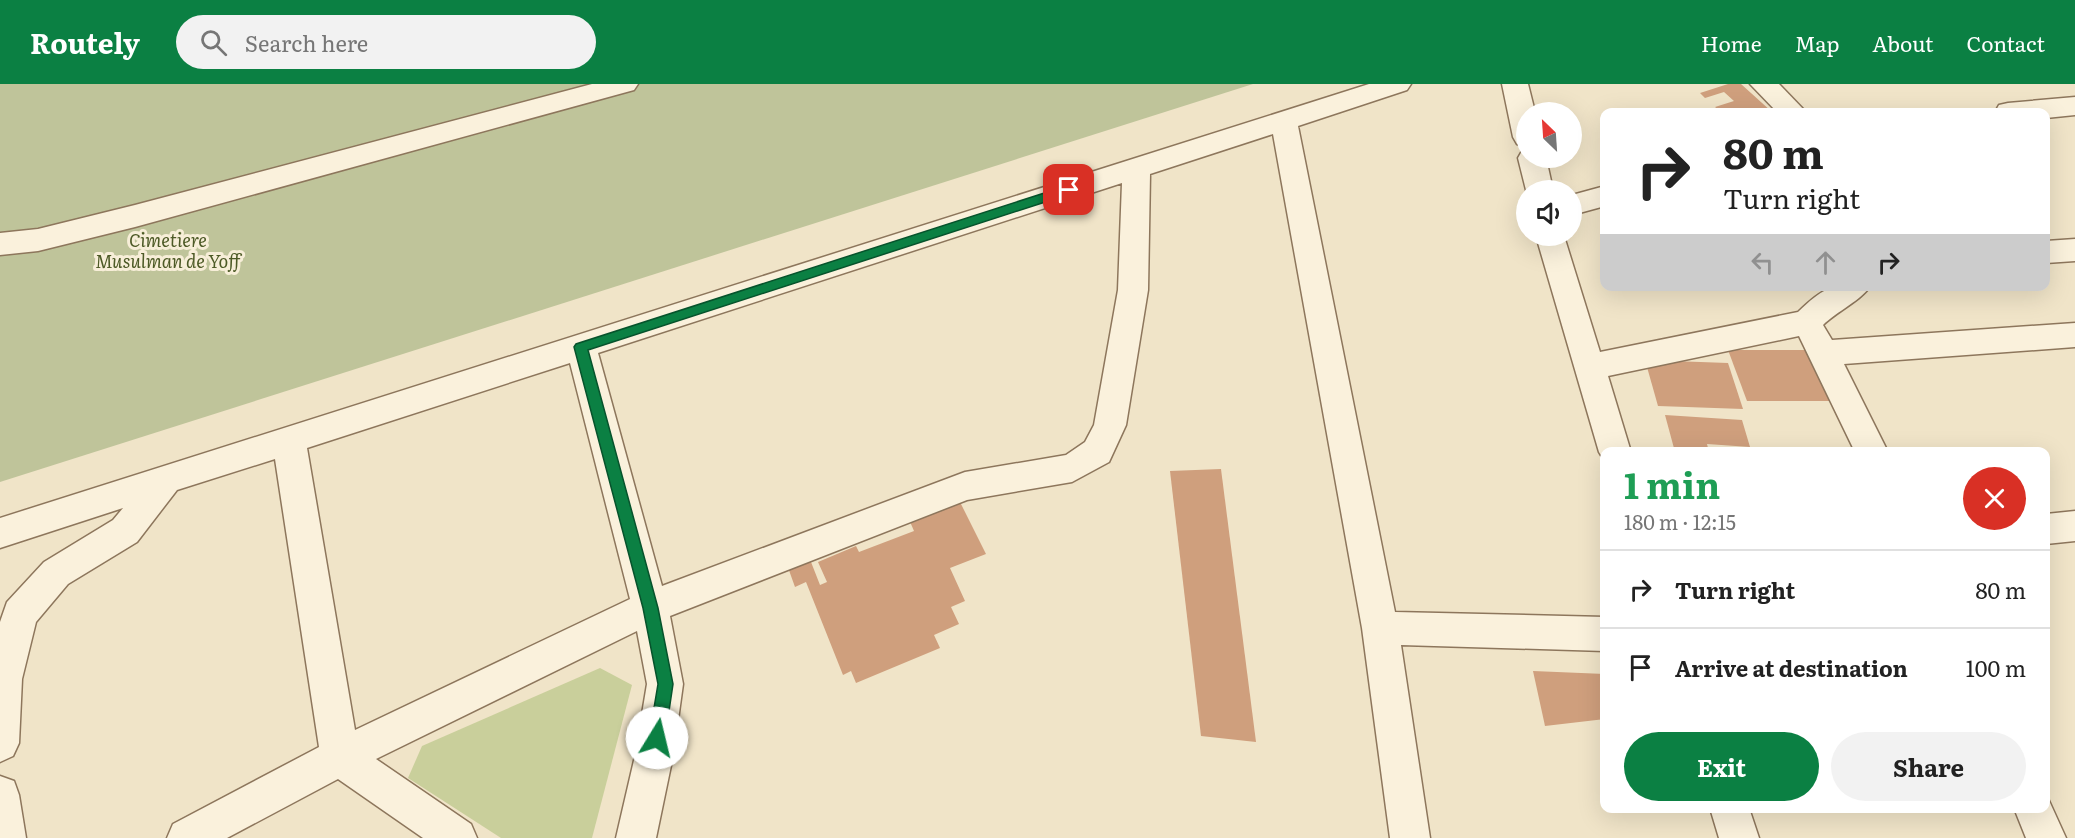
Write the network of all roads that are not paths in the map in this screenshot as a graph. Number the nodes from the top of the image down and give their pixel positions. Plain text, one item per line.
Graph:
1 (625, 84) edge
2 (1398, 84) edge
3 (1515, 84) edge
4 (1763, 84) edge
5 (1519, 102) edge
6 (2075, 106) edge
7 (1790, 108) edge
8 (2050, 108) edge
9 (1284, 122) junction
10 (1136, 168) junction
11 (1600, 197) edge
12 (1582, 202) edge
13 (0, 244) edge
14 (1553, 246) edge
15 (2075, 250) edge
16 (2050, 252) edge
17 (1846, 291) edge
18 (1807, 322) junction
19 (2075, 335) edge
20 (581, 347) junction
21 (1823, 353) junction
22 (1588, 367) junction
23 (289, 441) junction
24 (1613, 447) edge
25 (1870, 447) edge
26 (168, 477) junction
27 (2075, 526) edge
28 (2050, 529) edge
29 (0, 533) edge
30 (650, 608) junction
31 (1380, 628) junction
32 (1600, 634) edge
33 (0, 742) edge
34 (340, 757) junction
35 (0, 795) edge
36 (1731, 813) edge
37 (2035, 813) edge
38 (644, 837) edge
39 (6, 838) edge
40 (187, 838) edge
41 (457, 838) edge
42 (1410, 838) edge
43 (1739, 838) edge
44 (2046, 838) edge

1 - 13 street
2 - 9 street
3 - 5 street
4 - 7 street
6 - 8 street
9 - 10 street
9 - 31 street
10 - 20 street
10 - 30 street
11 - 12 street
14 - 22 street
15 - 16 street
17 - 18 street
18 - 21 street
18 - 22 street
19 - 21 street
20 - 23 street
20 - 30 street
21 - 25 street
22 - 24 street
23 - 26 street
23 - 34 street
26 - 29 street
26 - 33 street
27 - 28 street
30 - 34 street
30 - 38 street
31 - 32 street
31 - 42 street
34 - 40 street
34 - 41 street
35 - 39 street
36 - 43 street
37 - 44 street

